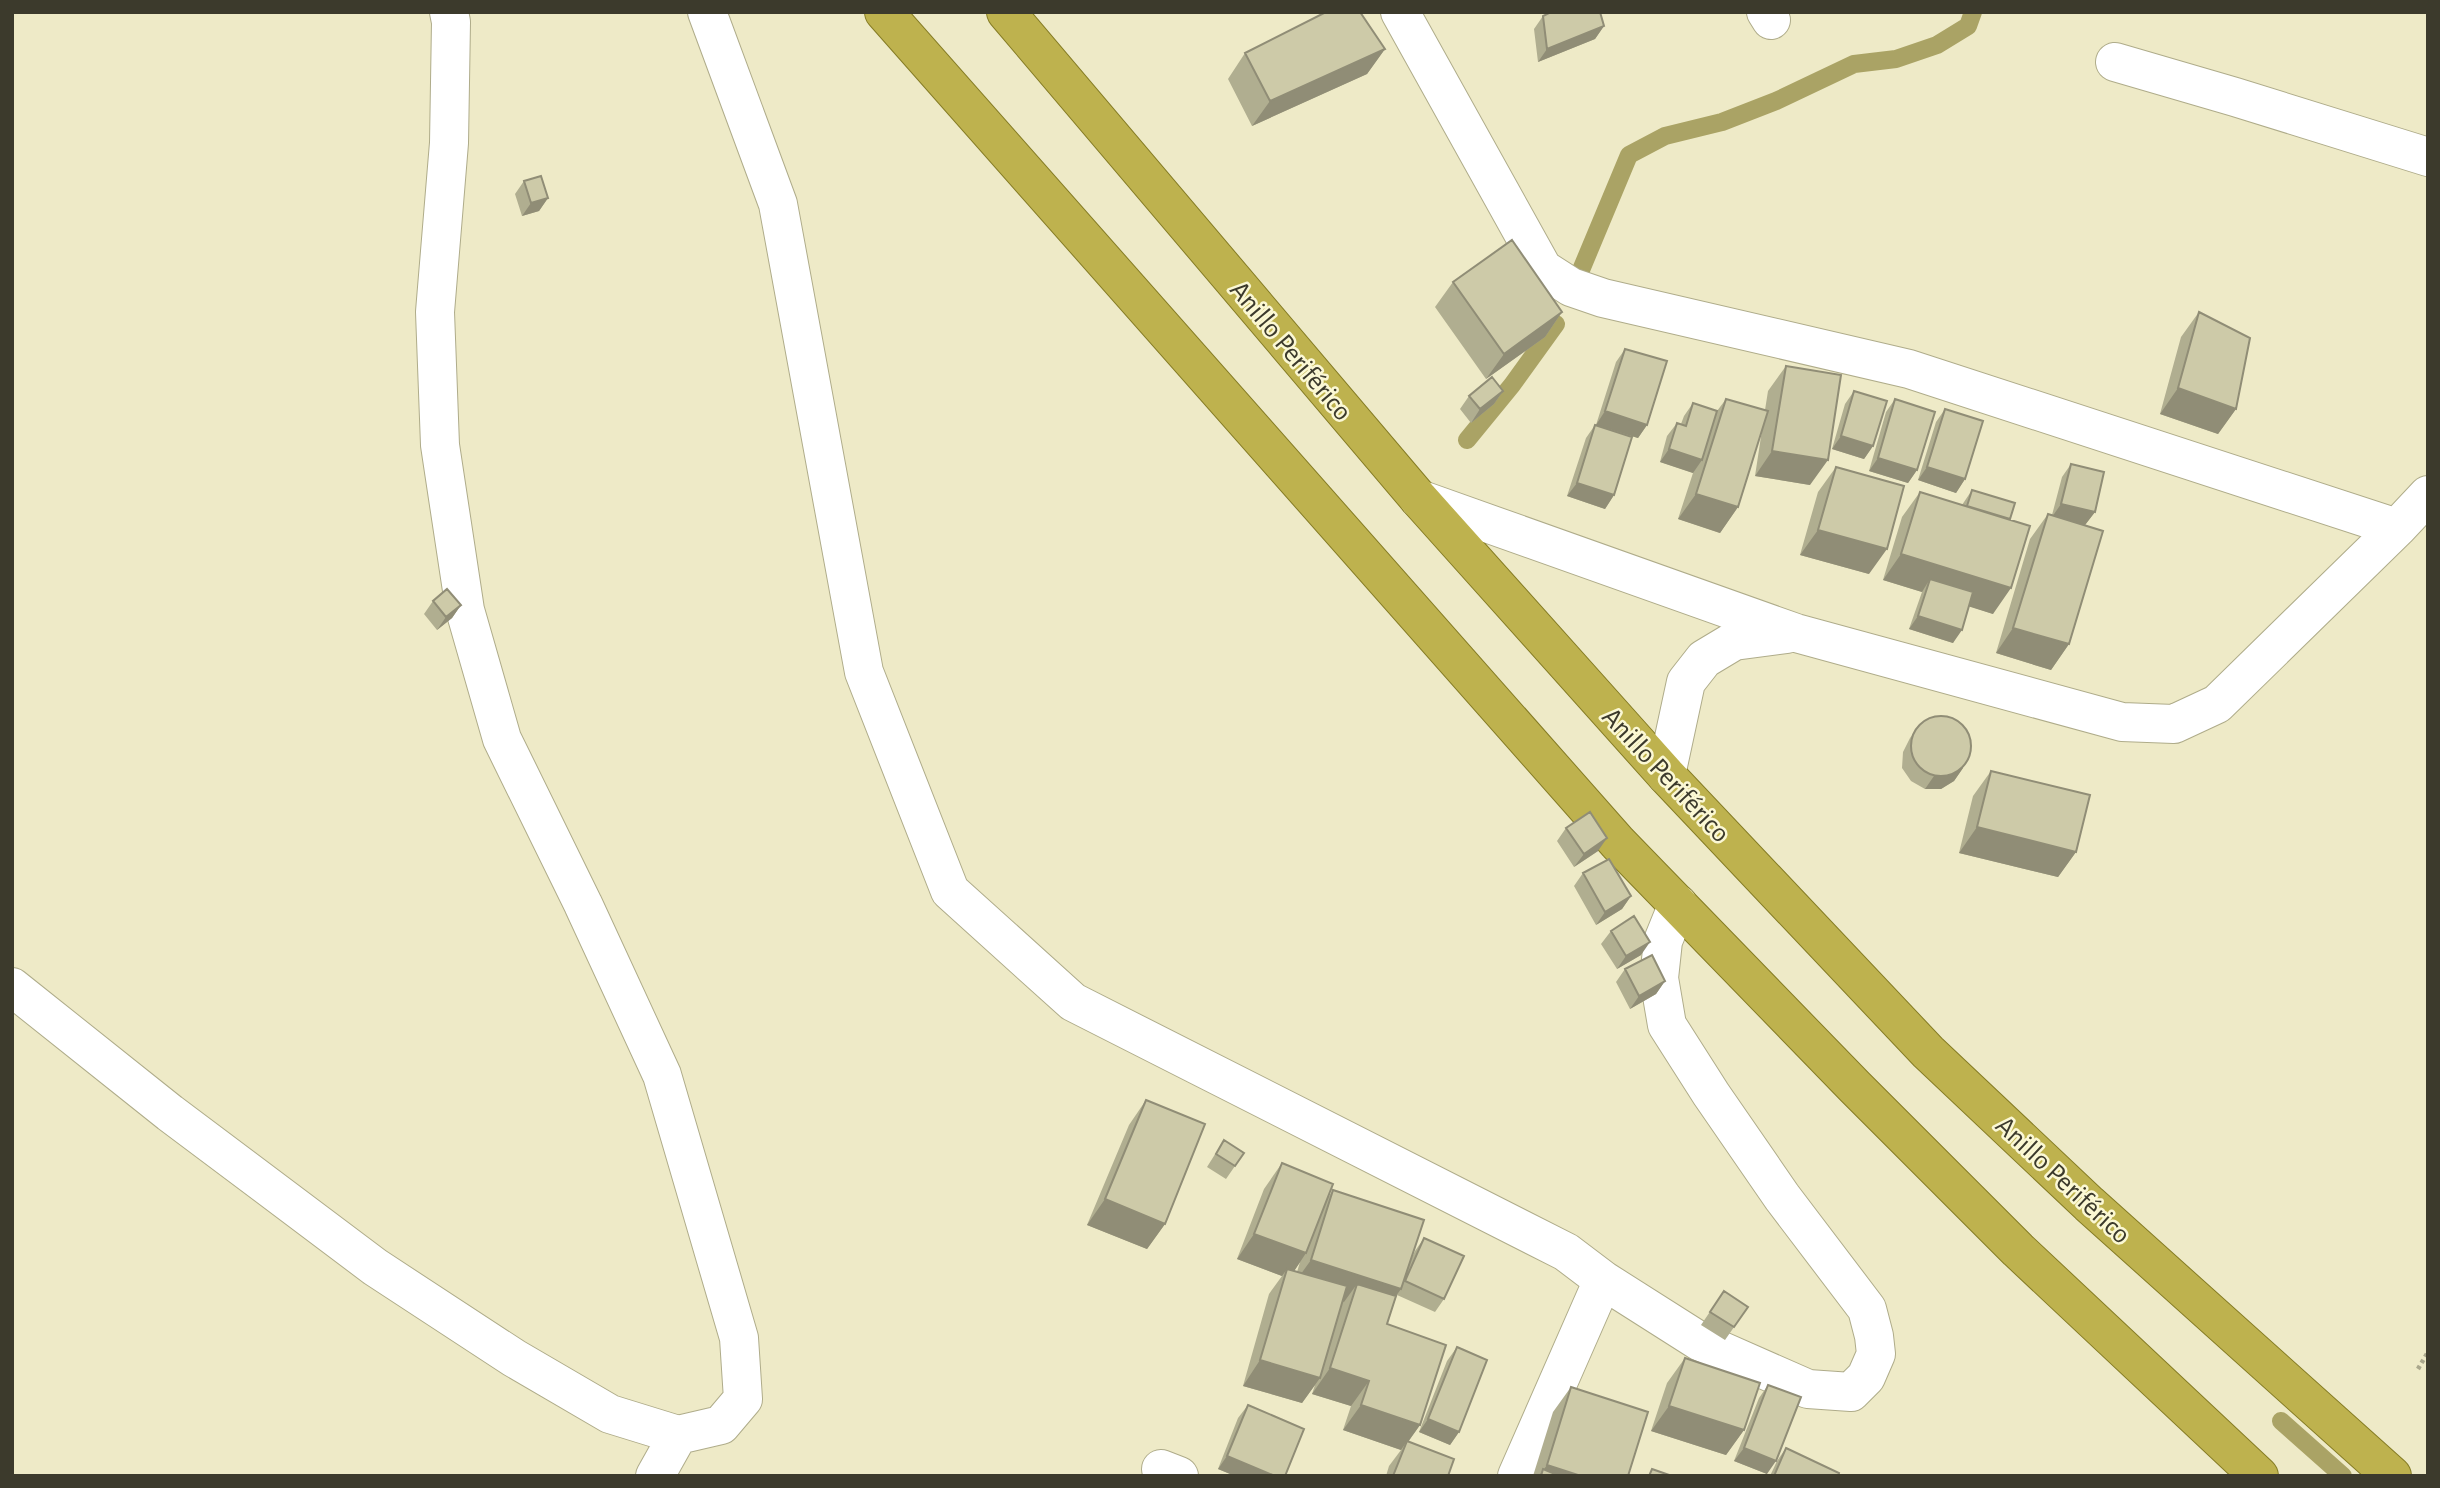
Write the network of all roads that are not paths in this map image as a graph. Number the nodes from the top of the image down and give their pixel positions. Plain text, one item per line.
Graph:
1 (449, 12) edge
2 (707, 12) edge
3 (884, 12) edge
4 (1006, 12) edge
5 (1400, 12) edge
6 (2115, 62) dead end
7 (2428, 157) edge
8 (2428, 495) edge
9 (1419, 499) junction
10 (2397, 528) junction
11 (1796, 633) junction
12 (1666, 775) junction
13 (1678, 904) junction
14 (12, 987) edge
15 (1603, 1280) junction
16 (678, 1435) junction
17 (655, 1476) edge
18 (1517, 1476) edge
19 (2259, 1476) edge
20 (2392, 1476) edge

1 - 16 street
2 - 15 street
3 - 13 highway
4 - 9 highway, Anillo Periférico
5 - 10 street
6 - 7 street
8 - 10 street
9 - 11 street
9 - 12 highway, Anillo Periférico
10 - 11 street
11 - 12 street
12 - 20 highway, Anillo Periférico
13 - 15 street
13 - 19 highway
14 - 16 street
15 - 18 street
16 - 17 street

